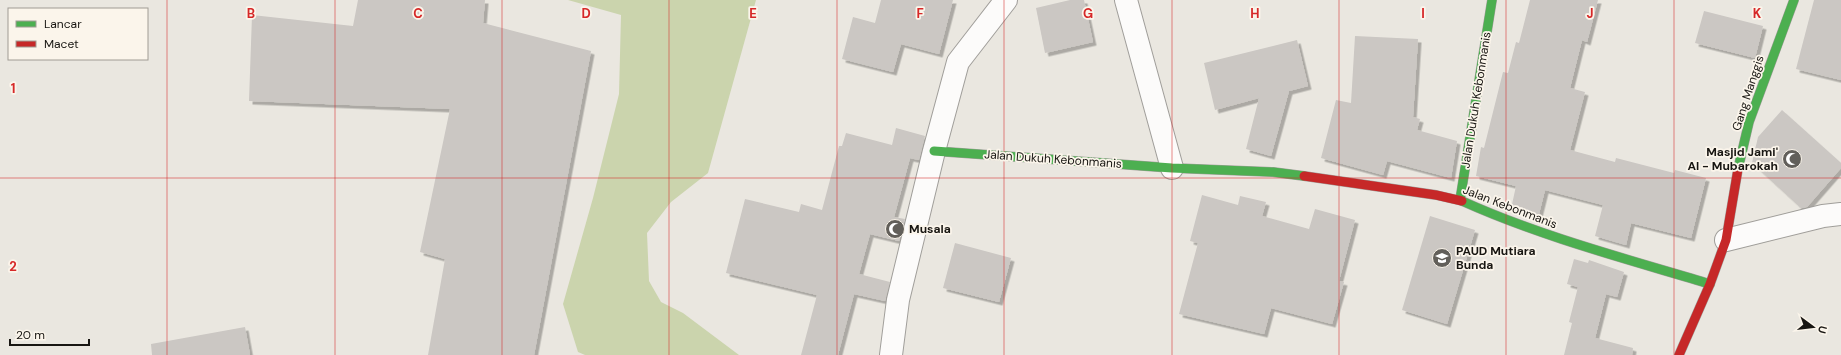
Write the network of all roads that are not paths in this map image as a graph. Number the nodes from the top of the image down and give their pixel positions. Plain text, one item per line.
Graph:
1 (1006, 0) edge
2 (1126, 0) edge
3 (1492, 0) edge
4 (1794, 0) edge
5 (934, 151) junction
6 (1172, 168) junction
7 (1272, 172) joint
8 (1460, 200) junction
9 (1841, 214) edge
10 (1726, 240) junction
11 (1710, 284) junction
12 (891, 355) edge
13 (1679, 355) edge

1 - 5 street
2 - 6 street
3 - 8 street, Jalan Dukuh Kebonmanis
4 - 10 street, Gang Manggis
5 - 6 street, Jalan Dukuh Kebonmanis
5 - 12 street
6 - 7 street, Jalan Dukuh Kebonmanis
7 - 8 street, Jalan Kebonmanis
8 - 11 street, Jalan Kebonmanis
9 - 10 street
10 - 11 street, Gang Manggis
11 - 13 street, Gang Manggis

